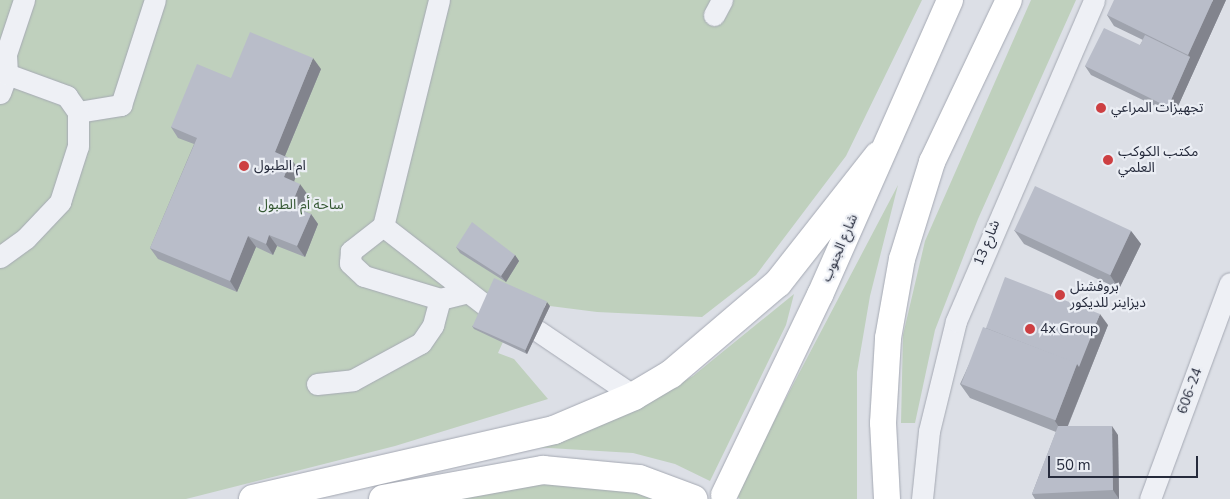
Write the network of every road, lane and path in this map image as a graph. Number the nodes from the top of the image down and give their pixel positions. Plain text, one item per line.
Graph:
1 (24, 0) edge
2 (155, 0) edge
3 (439, 0) edge
4 (950, 0) edge
5 (1009, 0) edge
6 (1094, 0) edge
7 (4, 83) edge
8 (78, 112) junction
9 (878, 156) junction
10 (383, 226) junction
11 (0, 257) edge
12 (1230, 283) edge
13 (464, 293) junction
14 (440, 299) junction
15 (485, 305) edge
16 (538, 330) edge
17 (317, 384) dead end
18 (634, 396) junction
19 (724, 495) dead end
20 (253, 499) edge
21 (383, 499) edge
22 (693, 499) edge
23 (887, 499) edge
24 (922, 499) edge
25 (1150, 499) edge

1 - 7 street
2 - 8 street
3 - 10 street
4 - 9 main road, شارع الجنوب
5 - 23 main road
6 - 24 street, شارع 13
7 - 8 street
8 - 11 street
9 - 18 highway
9 - 19 main road, شارع الجنوب
10 - 13 street
10 - 14 street
12 - 25 street, 606-24
13 - 14 street
13 - 15 street
14 - 17 street
16 - 18 street
18 - 20 highway
21 - 22 highway

